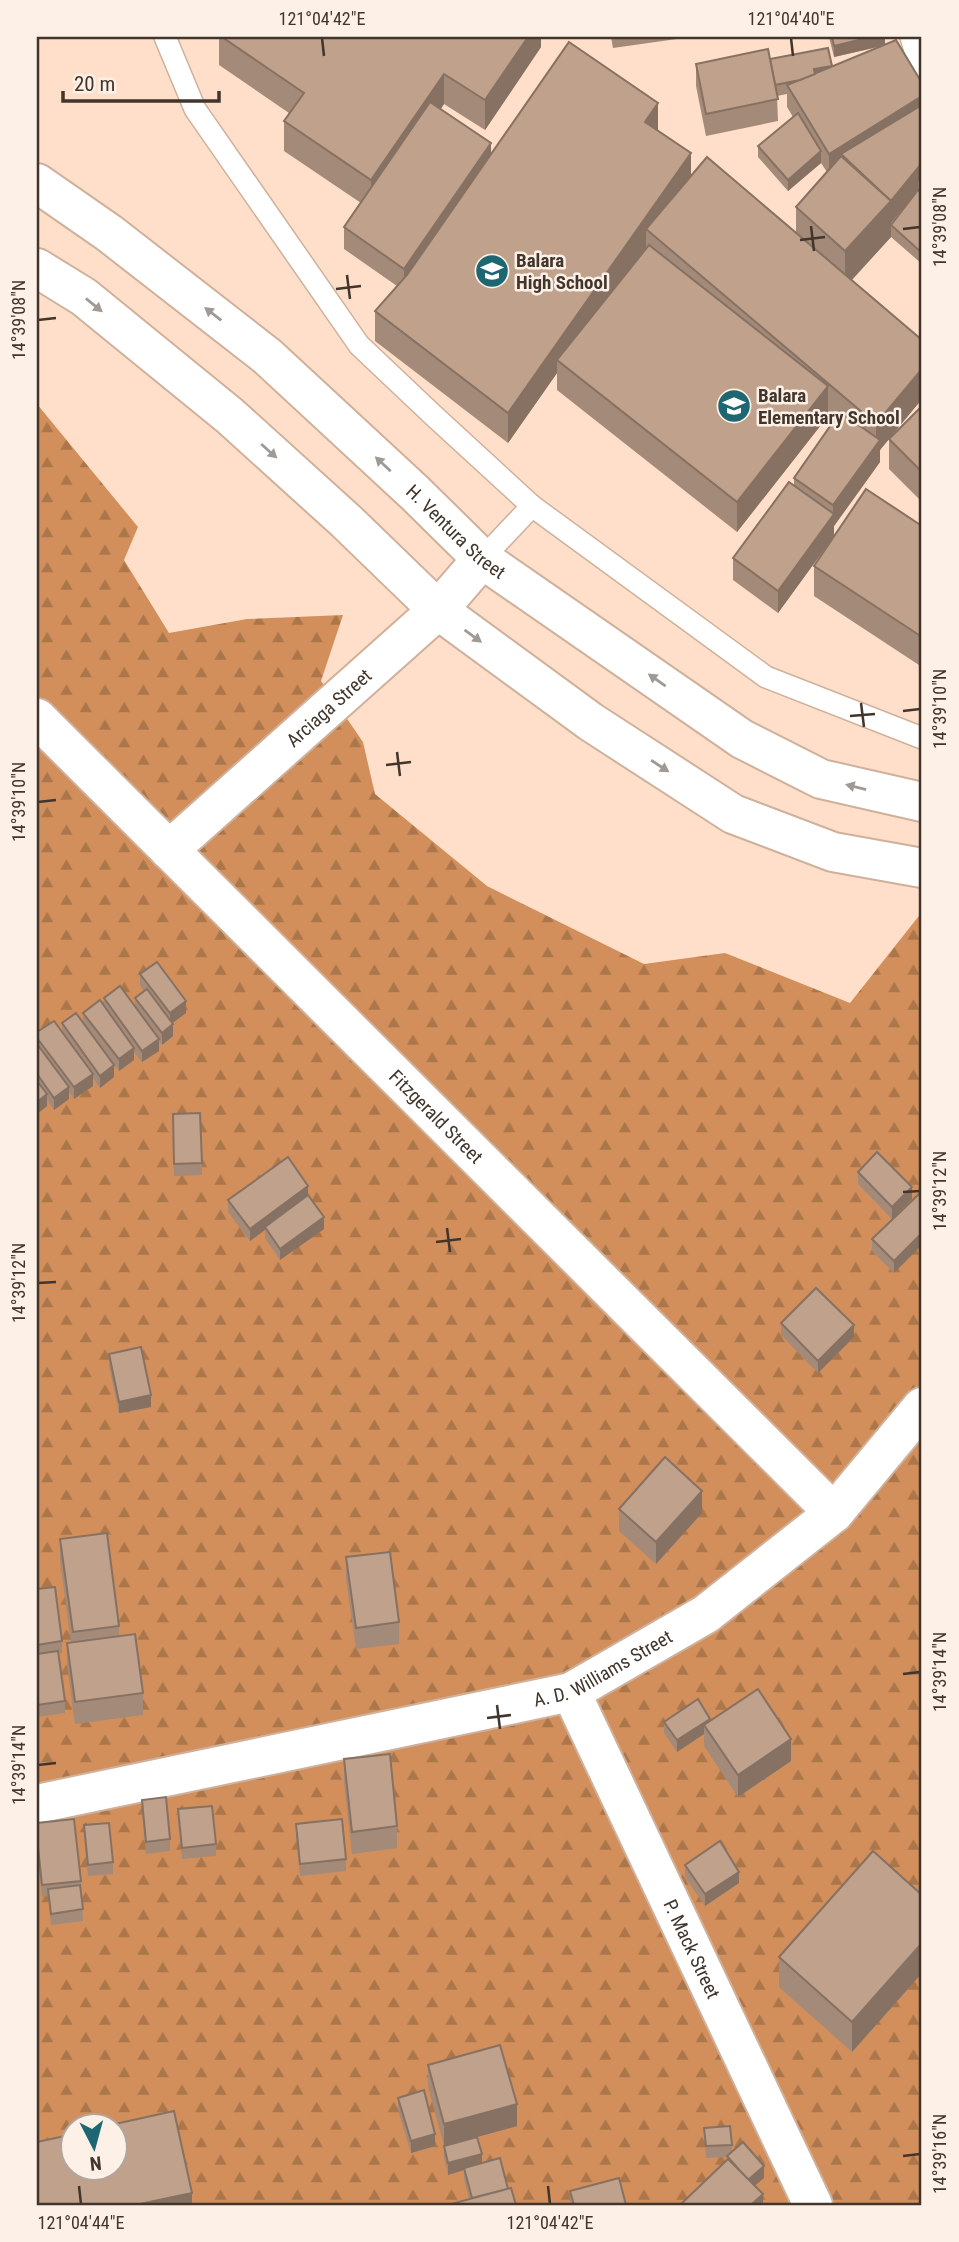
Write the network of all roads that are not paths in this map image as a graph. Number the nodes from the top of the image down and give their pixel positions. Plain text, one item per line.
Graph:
1 (165, 37) edge
2 (911, 37) edge
3 (922, 75) edge
4 (37, 183) edge
5 (37, 268) edge
6 (532, 506) junction
7 (482, 559) junction
8 (438, 610) junction
9 (37, 718) edge
10 (922, 738) edge
11 (922, 802) edge
12 (169, 850) junction
13 (922, 868) edge
14 (922, 1407) edge
15 (834, 1513) junction
16 (571, 1692) junction
17 (37, 1804) edge
18 (813, 2205) edge

1 - 6 lane
2 - 3 lane
7 -> 4 street, H. Ventura Street
5 -> 8 street
6 - 7 lane
6 - 10 lane
7 - 8 street, Arciaga Street
11 -> 7 street, H. Ventura Street
8 - 12 street, Arciaga Street
8 -> 13 street
9 - 12 street, Fitzgerald Street
12 - 15 street, Fitzgerald Street
14 - 15 street, A. D. Williams Street
15 - 16 street, A. D. Williams Street
16 - 17 street, A. D. Williams Street
16 - 18 street, P. Mack Street

